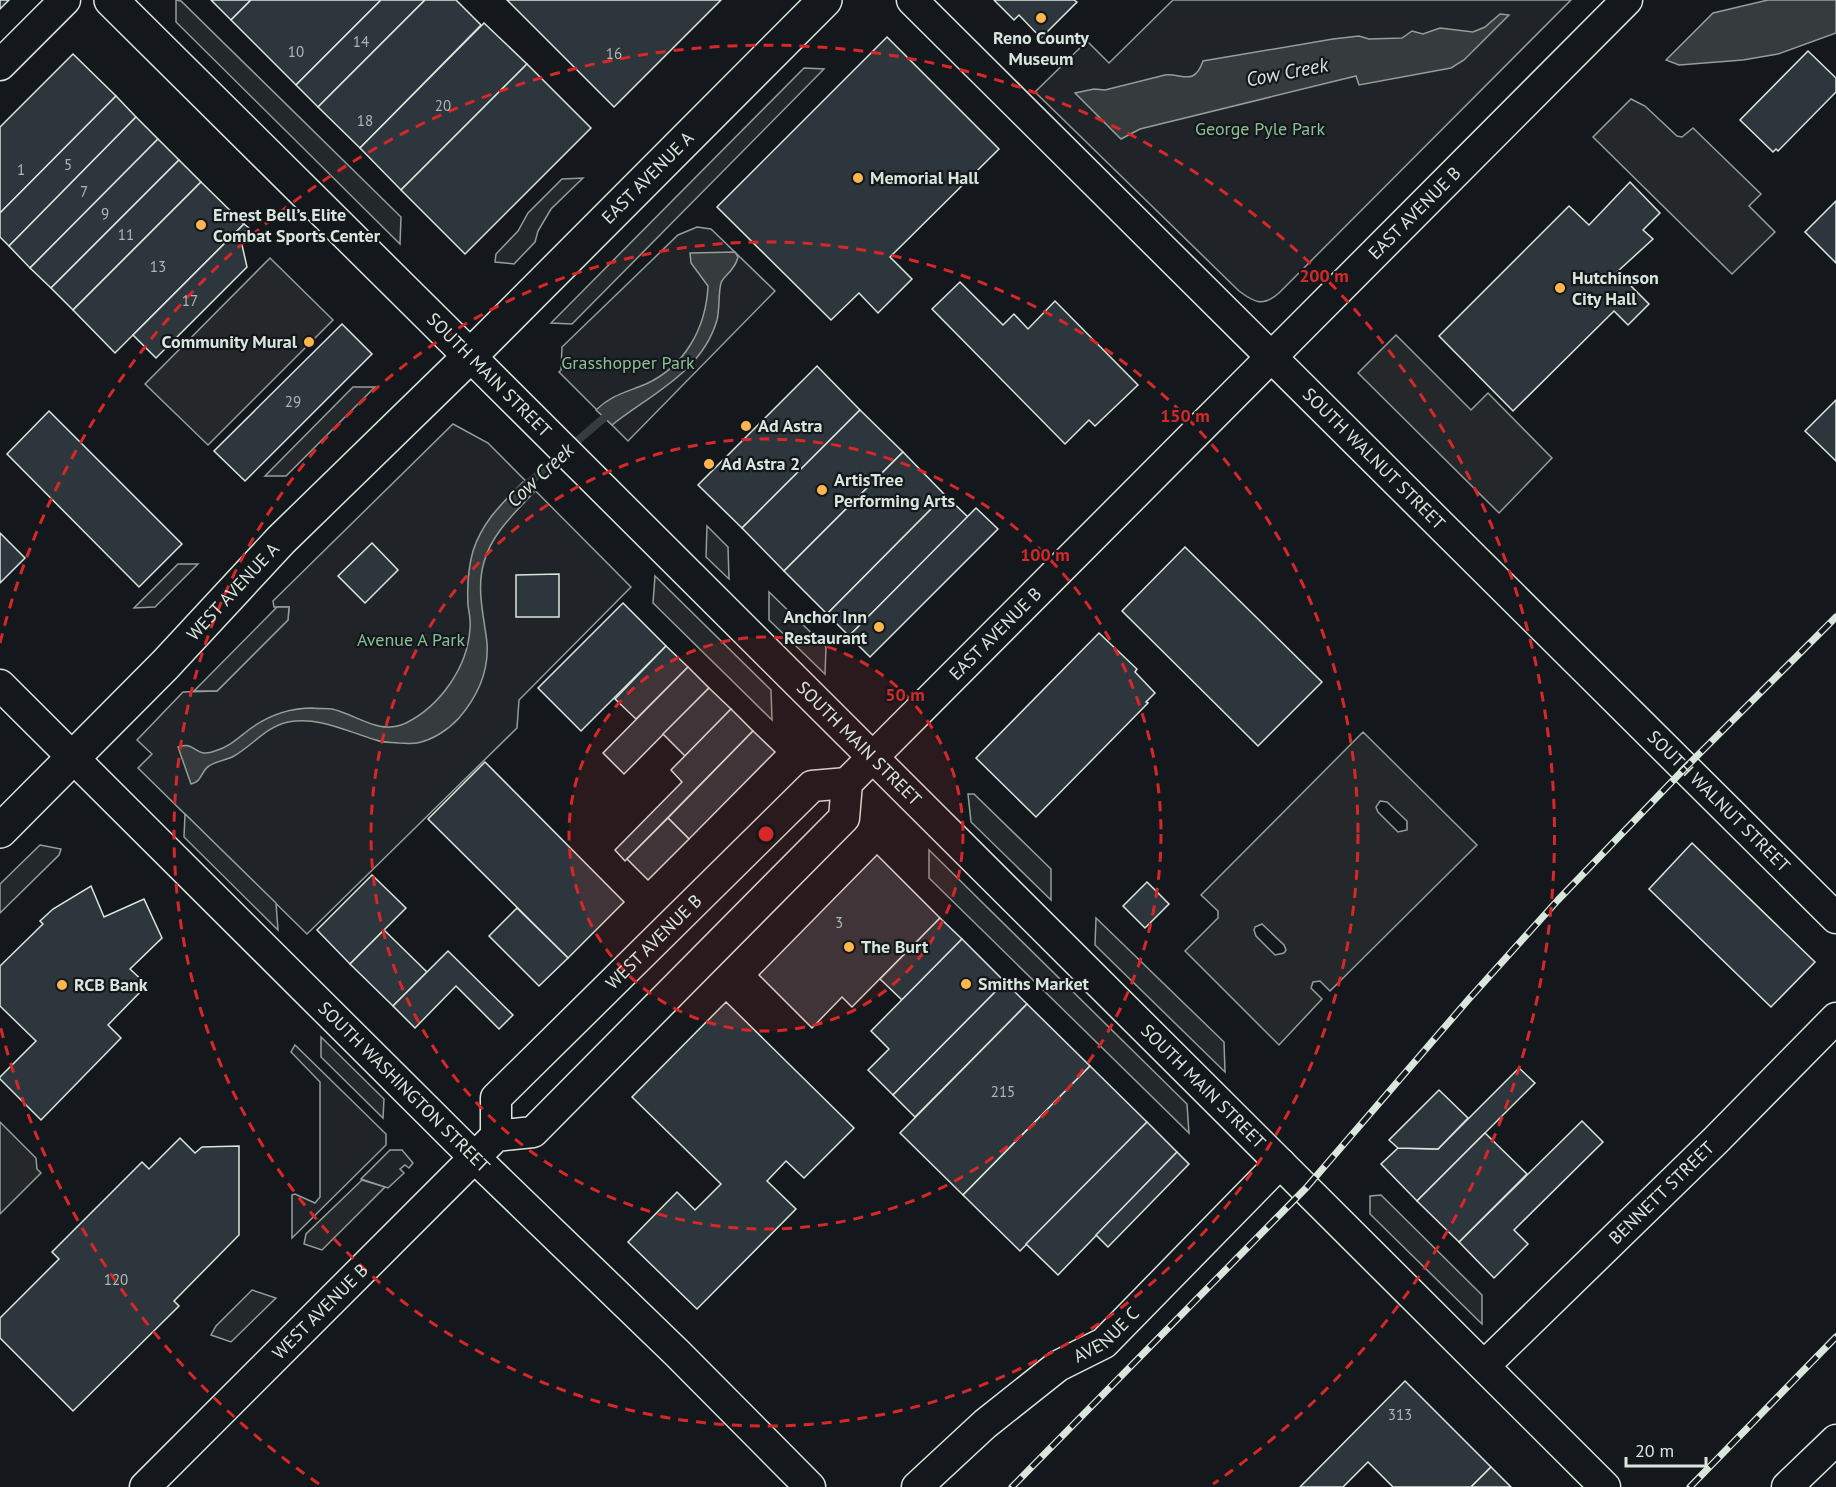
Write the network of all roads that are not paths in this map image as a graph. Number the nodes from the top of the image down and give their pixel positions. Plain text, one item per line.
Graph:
1 (65, 0) edge
2 (111, 0) edge
3 (825, 0) edge
4 (912, 0) edge
5 (1627, 0) edge
6 (0, 65) edge
7 (470, 356) junction
8 (1271, 356) junction
9 (0, 685) edge
10 (873, 757) junction
11 (74, 758) junction
12 (848, 783) junction
13 (0, 831) edge
14 (1836, 918) edge
15 (1836, 1018) edge
16 (496, 1136) junction
17 (474, 1157) junction
18 (1280, 1163) junction
19 (1484, 1366) junction
20 (1836, 1440) edge
21 (145, 1487) edge
22 (810, 1487) edge
23 (917, 1487) edge
24 (1605, 1487) edge
25 (1787, 1487) edge

1 - 6 street
2 - 7 main road, SOUTH MAIN STREET
3 - 7 main road, EAST AVENUE A
4 - 8 street, SOUTH WALNUT STREET
5 - 8 street, EAST AVENUE B
7 - 10 street, SOUTH MAIN STREET
7 - 11 main road, WEST AVENUE A
8 - 10 street, EAST AVENUE B
8 - 14 street, SOUTH WALNUT STREET
9 - 11 street, SOUTH WASHINGTON STREET
10 - 12 street
10 - 18 street, SOUTH MAIN STREET
11 - 13 main road, WEST AVENUE A
11 - 17 street, SOUTH WASHINGTON STREET
12 - 16 street
12 - 16 street, WEST AVENUE B
15 - 19 street, BENNETT STREET
16 - 17 street, WEST AVENUE B
17 - 21 street, WEST AVENUE B
17 - 22 street, SOUTH WASHINGTON STREET
18 - 19 street, SOUTH MAIN STREET
18 - 23 street, AVENUE C
19 - 24 street, SOUTH MAIN STREET
20 - 25 street

